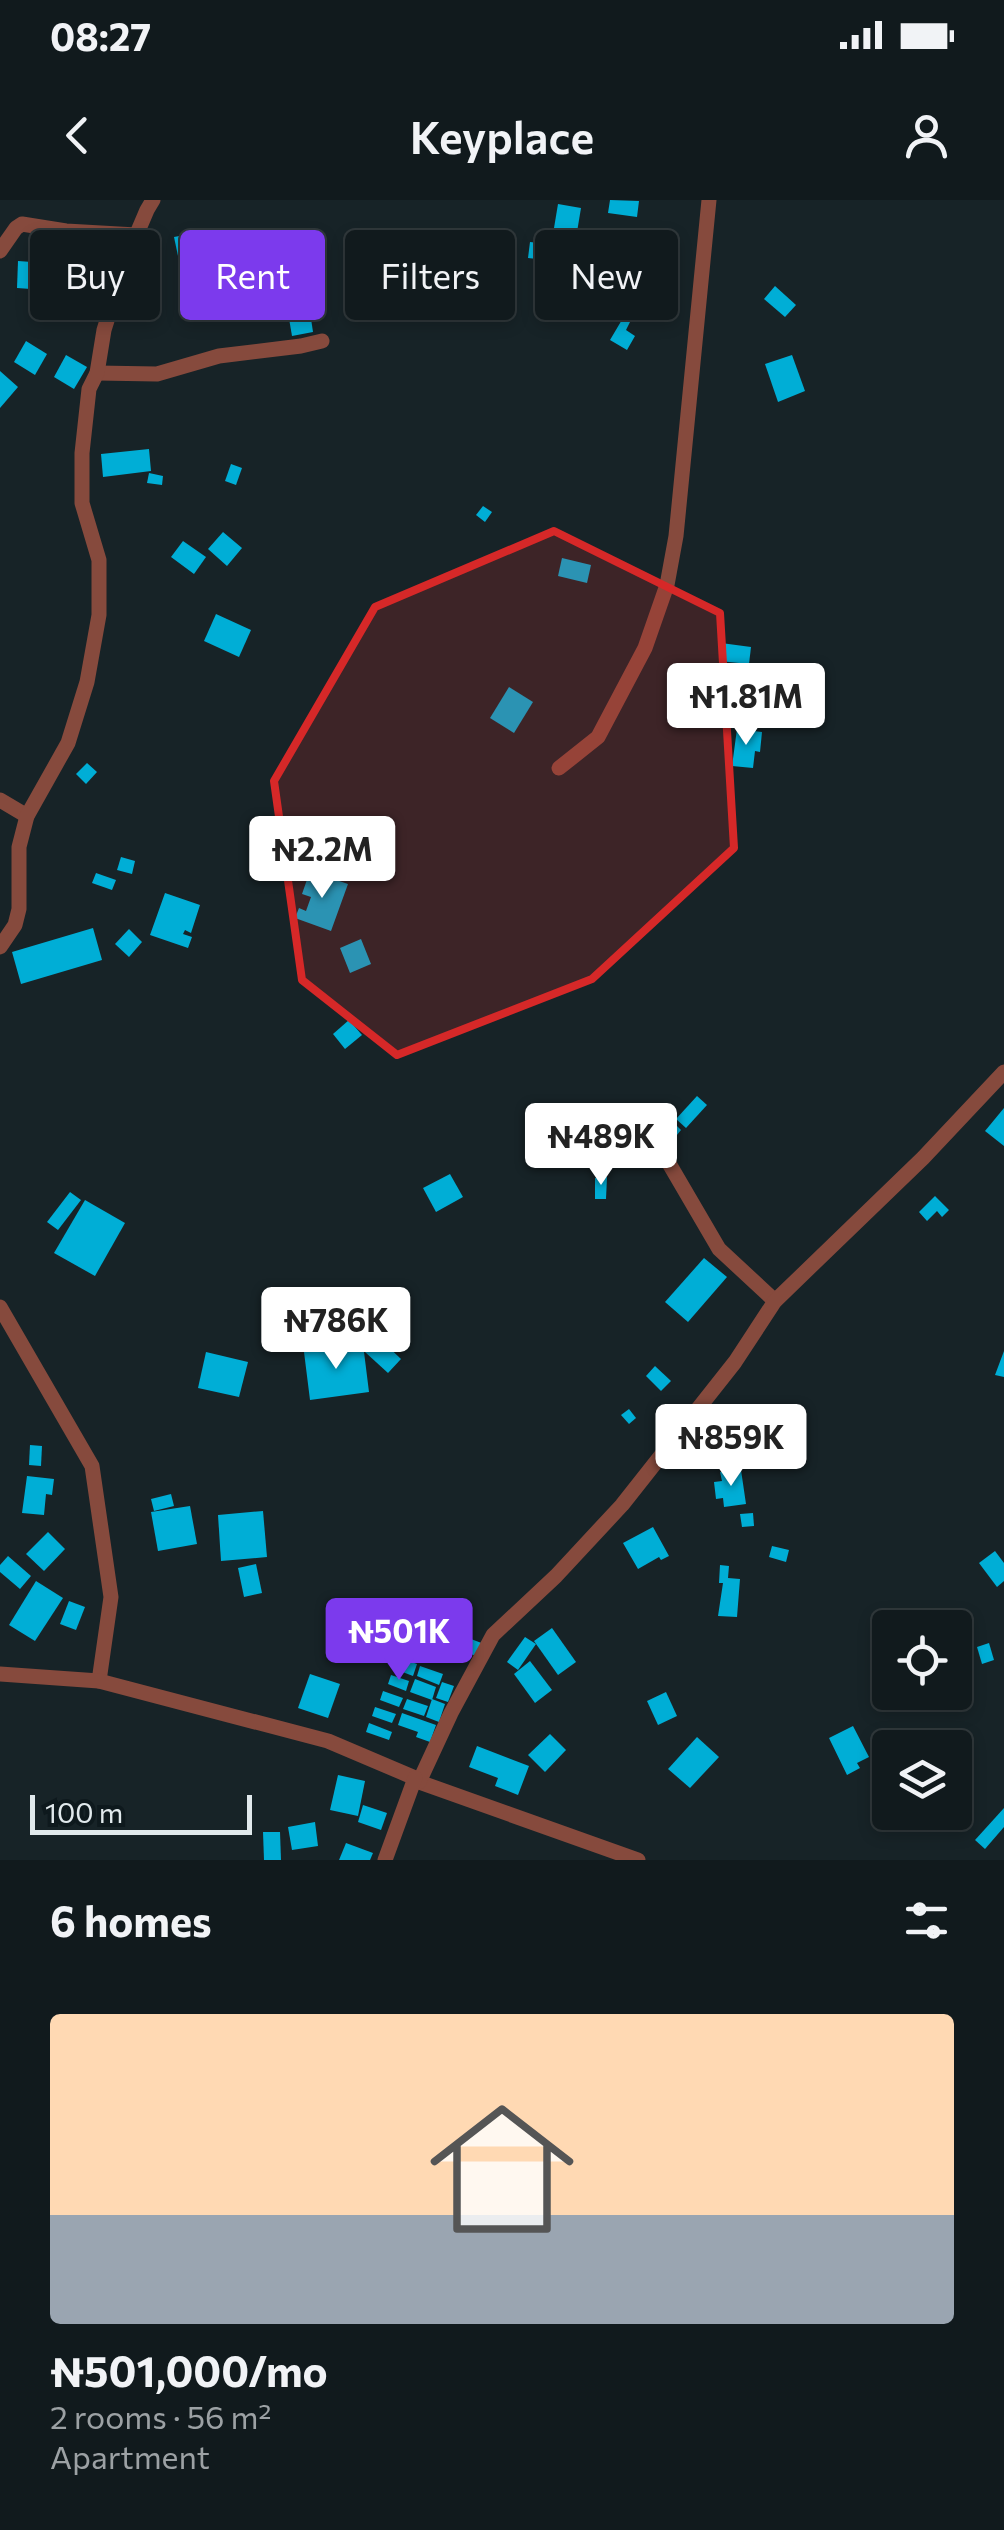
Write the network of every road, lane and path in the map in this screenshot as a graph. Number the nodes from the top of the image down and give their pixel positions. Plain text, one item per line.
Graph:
1 (153, 200) edge
2 (709, 200) edge
3 (60, 230) edge
4 (138, 230) edge
5 (0, 251) edge
6 (107, 320) edge
7 (322, 341) dead end
8 (97, 373) junction
9 (559, 768) dead end
10 (0, 800) edge
11 (27, 816) junction
12 (0, 947) edge
13 (1004, 1072) edge
14 (667, 1160) dead end
15 (775, 1301) junction
16 (0, 1307) edge
17 (0, 1674) edge
18 (99, 1681) junction
19 (417, 1780) junction
20 (385, 1860) edge
21 (638, 1860) edge

1 - 4 street
2 - 9 street
3 - 5 street
6 - 8 street
7 - 8 street
8 - 11 street
10 - 11 street
11 - 12 street
13 - 15 street
14 - 15 street
15 - 19 street
16 - 18 street
17 - 18 street
18 - 19 street
19 - 20 street
19 - 21 street

